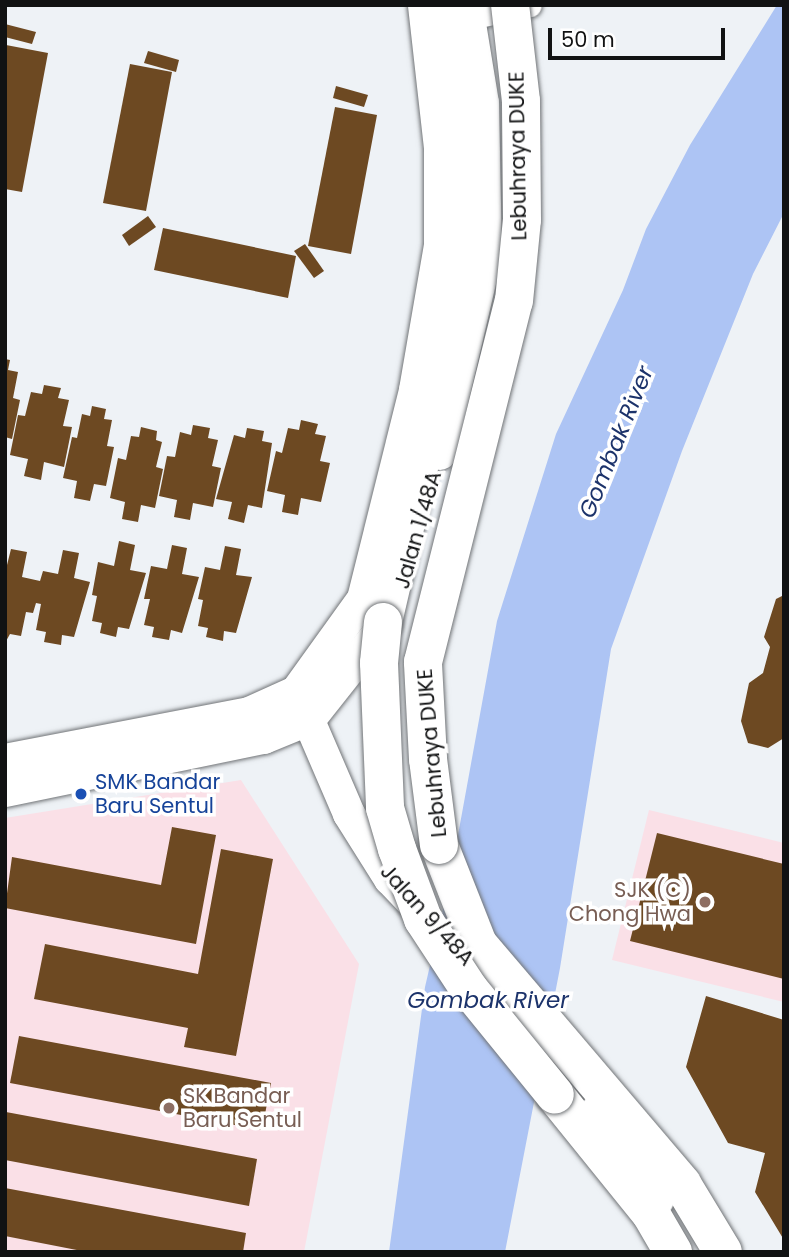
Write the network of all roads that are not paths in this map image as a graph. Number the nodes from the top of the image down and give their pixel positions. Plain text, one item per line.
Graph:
1 (424, 5) edge
2 (510, 5) edge
3 (530, 5) edge
4 (461, 9) edge
5 (303, 705) junction
6 (5, 760) edge
7 (5, 791) edge
8 (673, 1252) edge
9 (691, 1252) edge
10 (723, 1252) edge

1 - 5 main road, Jalan 1/48A
2 - 10 highway, Lebuhraya DUKE, bridge
3 - 4 street
4 - 5 main road, Jalan 1/48A
4 - 8 highway, bridge
5 - 6 main road, Jalan 1/48A
5 - 7 main road, Jalan 1/48A
5 - 9 main road, Jalan 9/48A, bridge

